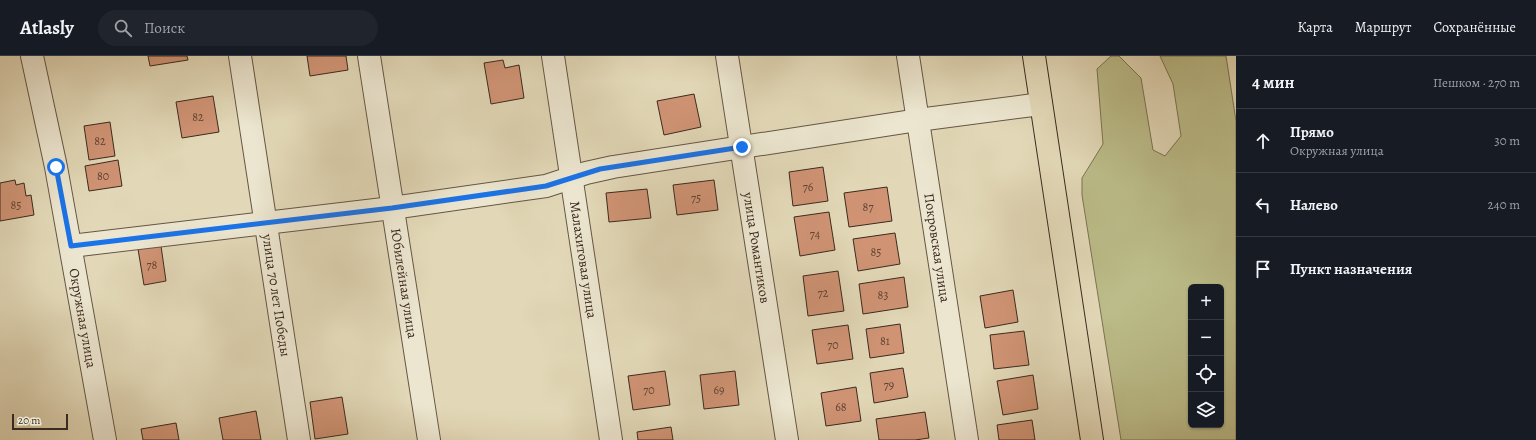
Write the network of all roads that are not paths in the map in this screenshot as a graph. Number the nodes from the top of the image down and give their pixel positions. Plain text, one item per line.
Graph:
1 (32, 56) edge
2 (240, 56) edge
3 (369, 56) edge
4 (553, 56) edge
5 (728, 56) edge
6 (908, 56) edge
7 (1034, 56) edge
8 (1041, 104) junction
9 (918, 120) junction
10 (742, 147) junction
11 (571, 179) junction
12 (392, 208) junction
13 (265, 223) junction
14 (71, 246) junction
15 (105, 440) edge
16 (298, 440) edge
17 (429, 440) edge
18 (611, 440) edge
19 (787, 440) edge
20 (967, 440) edge
21 (1092, 440) edge

1 - 14 street, Окружная улица
2 - 13 street, улица 70 лет Победы
3 - 12 street, Юбилейная улица
4 - 11 street, Малахитовая улица
5 - 10 street, улица Романтиков
6 - 9 street, Покровская улица
7 - 8 main road
8 - 9 street
8 - 21 main road
9 - 10 street
9 - 20 street, Покровская улица
10 - 11 street
10 - 19 street, улица Романтиков
11 - 12 street
11 - 18 street, Малахитовая улица
12 - 13 street
12 - 17 street, Юбилейная улица
13 - 14 street
13 - 16 street, улица 70 лет Победы
14 - 15 street, Окружная улица

